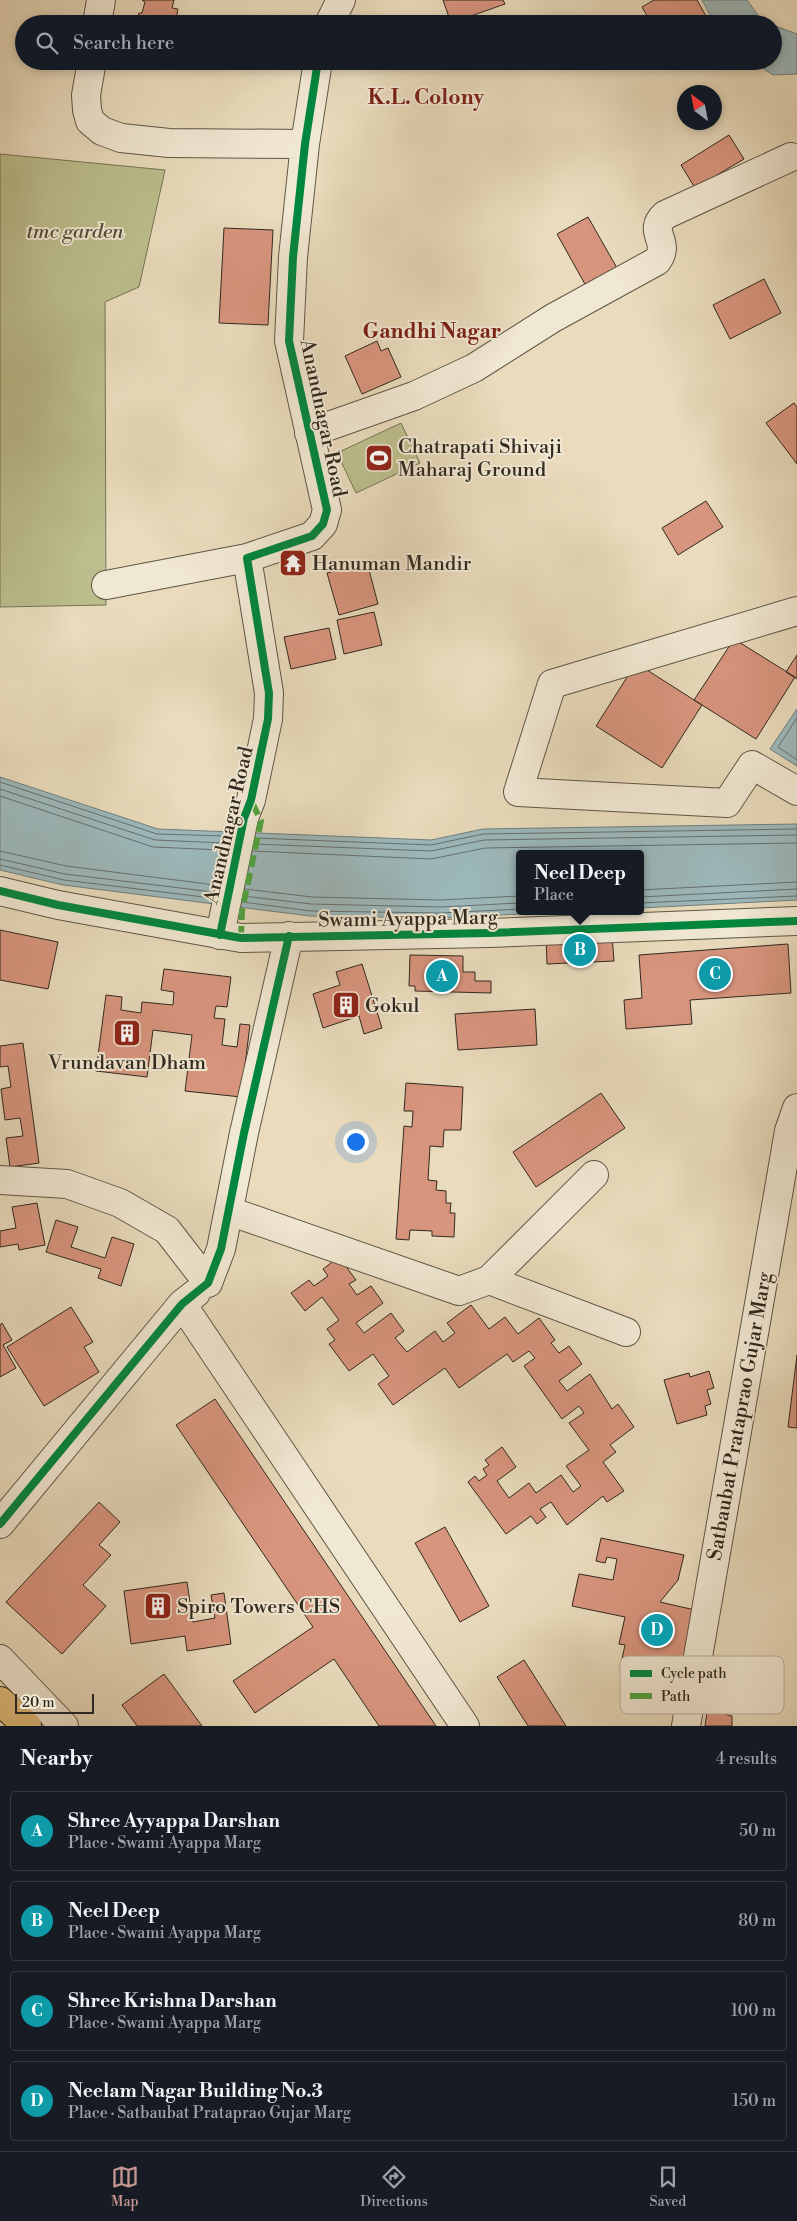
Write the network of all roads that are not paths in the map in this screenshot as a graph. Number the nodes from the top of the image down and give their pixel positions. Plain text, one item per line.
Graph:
1 (101, 0) edge
2 (341, 0) edge
3 (99, 15) edge
4 (334, 15) edge
5 (90, 70) edge
6 (317, 70) edge
7 (305, 144) junction
8 (791, 157) dead end
9 (309, 433) junction
10 (247, 558) junction
11 (106, 585) dead end
12 (797, 611) edge
13 (797, 791) edge
14 (0, 892) edge
15 (797, 921) edge
16 (230, 936) junction
17 (289, 936) junction
18 (797, 1108) edge
19 (594, 1175) dead end
20 (0, 1180) edge
21 (229, 1211) junction
22 (489, 1280) junction
23 (208, 1283) junction
24 (182, 1304) junction
25 (626, 1332) dead end
26 (0, 1524) edge
27 (698, 1656) edge
28 (0, 1659) edge
29 (0, 1701) edge
30 (27, 1726) edge
31 (64, 1726) edge
32 (465, 1726) edge

1 - 3 street
2 - 4 street
5 - 7 street
6 - 7 street, Anandnagar Road
7 - 9 street, Anandnagar Road
8 - 9 street
9 - 10 street, Anandnagar Road
10 - 11 street
10 - 16 street, Anandnagar Road
12 - 13 street
14 - 16 street, Swami Ayappa Marg
15 - 17 street, Swami Ayappa Marg
16 - 17 street, Swami Ayappa Marg
17 - 21 street
18 - 27 street, Satbaubat Prataprao Gujar Marg
19 - 22 street
20 - 23 street
21 - 22 street
21 - 23 street
22 - 25 street
23 - 24 street
24 - 26 street
24 - 32 street
28 - 31 street
29 - 30 main road

